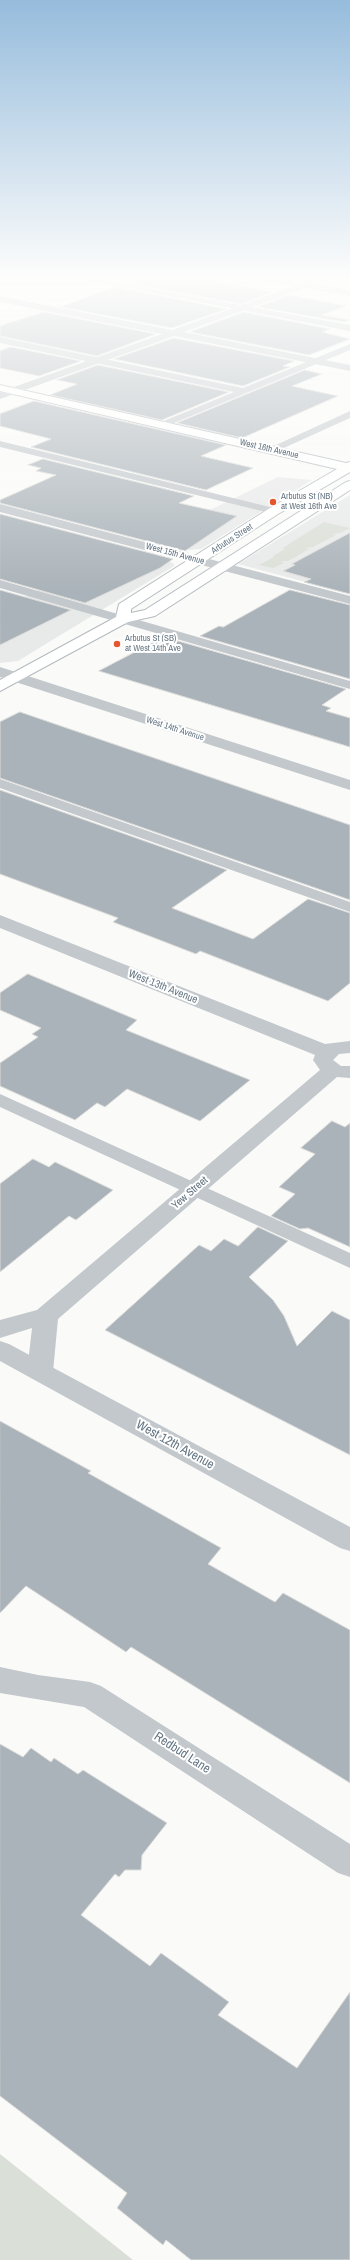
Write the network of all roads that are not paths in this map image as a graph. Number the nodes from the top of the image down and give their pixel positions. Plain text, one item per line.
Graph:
1 (41, 381) edge
2 (198, 381) edge
3 (267, 381) edge
4 (0, 388) edge
5 (14, 391) junction
6 (244, 391) junction
7 (0, 396) edge
8 (350, 414) edge
9 (162, 425) junction
10 (0, 444) edge
11 (271, 450) junction
12 (349, 467) edge
13 (350, 486) edge
14 (0, 508) edge
15 (274, 512) junction
16 (199, 560) junction
17 (224, 567) junction
18 (0, 584) edge
19 (350, 600) edge
20 (123, 619) junction
21 (0, 672) edge
22 (16, 677) junction
23 (350, 685) edge
24 (0, 686) edge
25 (0, 783) edge
26 (350, 785) edge
27 (350, 907) edge
28 (0, 921) edge
29 (350, 1047) edge
30 (336, 1065) edge
31 (0, 1100) edge
32 (195, 1189) junction
33 (350, 1261) edge
34 (46, 1316) junction
35 (0, 1329) edge
36 (2, 1354) edge
37 (40, 1372) junction
38 (350, 1540) edge
39 (0, 1680) edge
40 (350, 1862) edge

1 - 5 street
2 - 6 lane
3 - 6 lane
4 - 5 main road, West 16th Avenue
5 - 7 street
5 - 9 main road, West 16th Avenue
6 - 9 lane
8 - 11 street
9 - 11 main road, West 16th Avenue
10 - 15 lane
11 - 12 main road, West 16th Avenue
12 - 15 main road, Arbutus Street
13 - 17 main road, Arbutus Street
14 - 16 street, West 15th Avenue
15 - 16 main road, Arbutus Street
16 - 17 street, West 15th Avenue
16 - 20 main road, Arbutus Street
17 - 19 street, West 15th Avenue
17 - 20 main road, Arbutus Street
18 - 20 lane
20 - 22 main road, Arbutus Street
20 - 23 lane
21 - 22 street, West 14th Avenue
22 - 24 main road, Arbutus Street
22 - 26 street, West 14th Avenue
25 - 27 lane
28 - 30 street, West 13th Avenue
29 - 30 street
30 - 32 street, Yew Street
31 - 32 lane
32 - 33 lane
32 - 34 street, Yew Street
34 - 35 street, Yew Street
34 - 37 street
36 - 37 street, West 12th Avenue
37 - 38 street, West 12th Avenue
39 - 40 street, Redbud Lane

